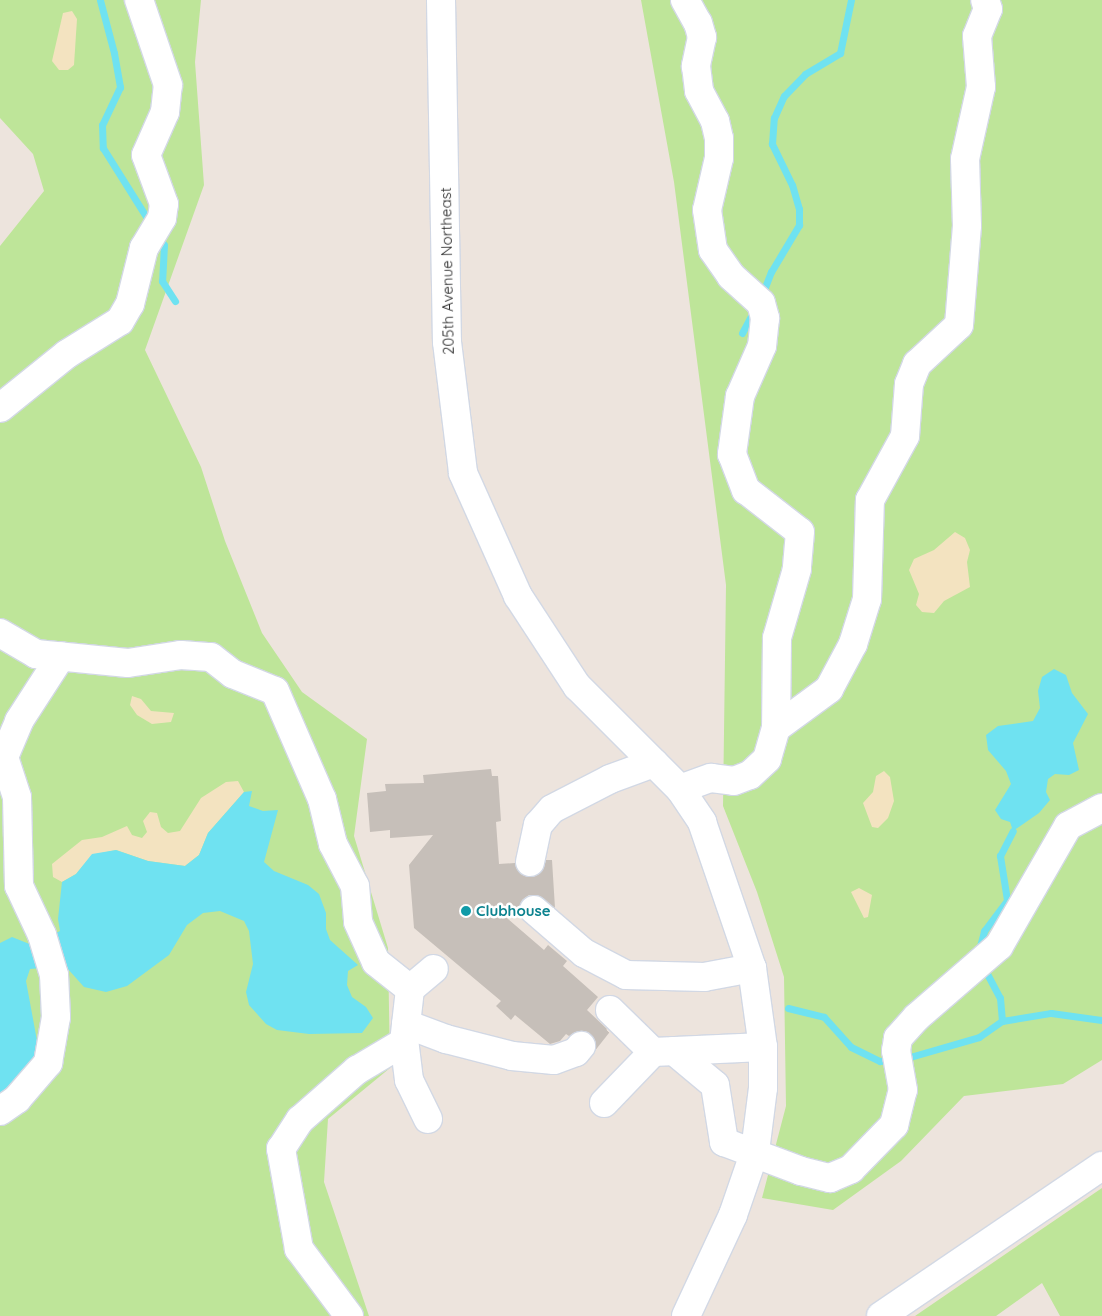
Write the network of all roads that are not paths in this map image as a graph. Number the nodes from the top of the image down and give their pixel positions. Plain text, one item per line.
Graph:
1 (139, 0) edge
2 (441, 0) edge
3 (685, 0) edge
4 (985, 0) edge
5 (0, 408) edge
6 (0, 634) edge
7 (61, 656) junction
8 (776, 728) junction
9 (654, 763) junction
10 (680, 789) junction
11 (1102, 808) edge
12 (530, 862) tunnel mouth
13 (534, 910) tunnel mouth
14 (752, 968) junction
15 (434, 969) dead end
16 (626, 976) junction
17 (410, 989) junction
18 (405, 1033) junction
19 (580, 1046) tunnel mouth
20 (763, 1047) junction
21 (664, 1052) junction
22 (604, 1103) dead end
23 (0, 1112) edge
24 (428, 1120) dead end
25 (755, 1151) junction
26 (1102, 1166) edge
27 (349, 1316) edge
28 (686, 1316) edge
29 (882, 1316) edge

1 - 5 street
2 - 9 street, 205th Avenue Northeast
3 - 8 street
4 - 8 street
6 - 7 street
7 - 17 street
7 - 23 street
8 - 10 street
9 - 10 street, 205th Avenue Northeast
9 - 12 street
10 - 14 street, 205th Avenue Northeast
11 - 25 street
13 - 16 street
14 - 16 street
14 - 20 street, 205th Avenue Northeast
15 - 17 street
16 - 21 street
17 - 18 street
18 - 19 street
18 - 24 street
18 - 27 street
20 - 21 street
20 - 25 street, 205th Avenue Northeast
21 - 22 street
21 - 25 street
25 - 28 street, 205th Avenue Northeast
26 - 29 street

